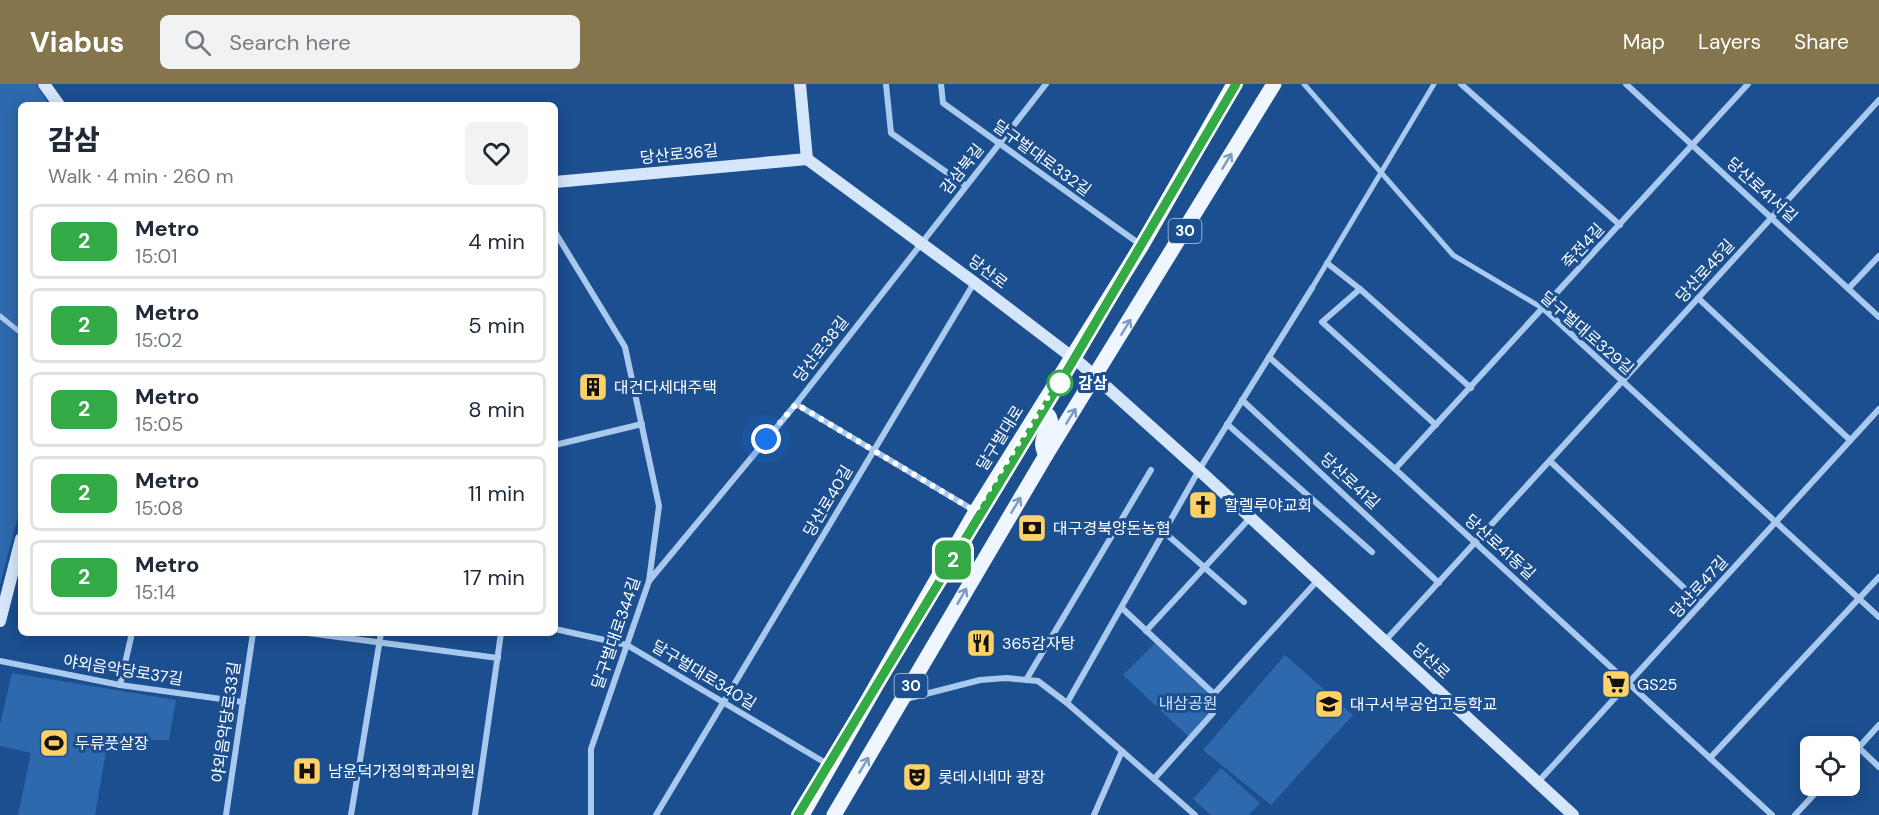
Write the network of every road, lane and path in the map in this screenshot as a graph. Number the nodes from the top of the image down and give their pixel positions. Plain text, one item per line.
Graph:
1 (44, 84) edge
2 (800, 84) edge
3 (886, 84) edge
4 (941, 84) edge
5 (1046, 84) edge
6 (1234, 84) edge
7 (1274, 84) edge
8 (1304, 84) edge
9 (1434, 84) edge
10 (1461, 84) edge
11 (1626, 84) edge
12 (1748, 84) edge
13 (1879, 99) edge
14 (57, 102) edge
15 (999, 144) junction
16 (1693, 145) junction
17 (807, 159) junction
18 (1381, 173) junction
19 (558, 182) edge
20 (966, 186) junction
21 (1772, 217) junction
22 (1620, 225) junction
23 (558, 237) edge
24 (921, 243) junction
25 (1142, 245) junction
26 (1879, 256) edge
27 (1327, 262) junction
28 (975, 283) junction
29 (1312, 288) joint
30 (1849, 288) junction
31 (1360, 289) junction
32 (1698, 298) junction
33 (1544, 309) junction
34 (0, 316) edge
35 (1879, 317) edge
36 (18, 331) edge
37 (1269, 357) junction
38 (1072, 358) junction
39 (1095, 377) junction
40 (1622, 381) junction
41 (1471, 388) junction
42 (1242, 400) junction
43 (796, 404) junction
44 (1040, 409) junction
45 (1879, 409) edge
46 (642, 424) junction
47 (1227, 424) junction
48 (1436, 425) junction
49 (1850, 440) junction
50 (558, 445) edge
51 (874, 451) junction
52 (1046, 455) junction
53 (1550, 461) junction
54 (1395, 469) junction
55 (1151, 470) dead end
56 (1199, 470) junction
57 (975, 511) junction
58 (1251, 517) junction
59 (1776, 522) junction
60 (1164, 532) junction
61 (1475, 543) junction
62 (18, 551) edge
63 (1372, 552) dead end
64 (1204, 567) junction
65 (1879, 577) edge
66 (1318, 580) junction
67 (649, 581) junction
68 (1439, 583) junction
69 (1859, 598) junction
70 (1244, 602) dead end
71 (1701, 604) junction
72 (1122, 608) junction
73 (1879, 617) edge
74 (0, 621) edge
75 (558, 630) edge
76 (1146, 631) junction
77 (131, 636) edge
78 (253, 636) edge
79 (332, 636) edge
80 (380, 636) edge
81 (501, 636) edge
82 (1385, 641) junction
83 (379, 642) junction
84 (627, 645) junction
85 (498, 658) junction
86 (0, 661) edge
87 (1026, 680) junction
88 (1629, 683) junction
89 (120, 685) junction
90 (1214, 694) junction
91 (903, 699) junction
92 (243, 702) junction
93 (723, 703) junction
94 (1067, 703) junction
95 (1879, 725) edge
96 (1860, 745) edge
97 (1860, 749) edge
98 (1122, 751) junction
99 (1710, 758) junction
100 (830, 766) junction
101 (1879, 767) edge
102 (1154, 779) junction
103 (1538, 782) junction
104 (1813, 796) edge
105 (226, 815) edge
106 (351, 815) edge
107 (475, 815) edge
108 (591, 815) edge
109 (656, 815) edge
110 (802, 815) edge
111 (834, 815) edge
112 (1094, 815) edge
113 (1195, 815) edge
114 (1574, 815) edge
115 (1772, 815) edge
116 (1796, 815) edge

1 - 14 main road
2 - 17 main road
3 - 20 street
4 - 15 street, 달구벌대로332길
5 - 15 street, 감삼북길
6 - 25 main road, 달구벌대로 / 30
39 -> 7 main road, 30
8 - 18 street, 달구벌대로329길
9 - 18 street
10 - 22 street
11 - 16 street, 당산로41서길
12 - 16 street, 죽전4길
13 - 21 street, 당산로45길
15 - 20 street, 감삼북길
15 - 25 street, 달구벌대로332길
16 - 21 street, 당산로41서길
16 - 22 street, 죽전4길
17 - 19 main road, 당산로36길
17 - 24 main road, 당산로
18 - 27 street
18 - 33 street, 달구벌대로329길
20 - 24 street, 감삼북길
21 - 30 street, 당산로41서길
21 - 32 street, 당산로45길
22 - 33 street, 죽전4길
23 - 46 street, 달구벌대로344길
24 - 28 main road, 당산로
24 - 43 street, 당산로38길
25 - 38 main road, 달구벌대로 / 30
26 - 30 street
27 - 29 street
27 - 31 street
28 - 38 main road, 당산로
28 - 51 street, 당산로40길
29 - 37 street
30 - 35 street, 당산로41서길
31 - 41 street
31 - 48 street
32 - 40 street, 당산로45길
32 - 49 street
33 - 40 street, 달구벌대로329길
33 - 41 street, 죽전4길
34 - 36 street
37 - 42 street
37 - 54 street, 당산로41동길
38 - 39 main road, 당산로
38 - 44 main road, 달구벌대로 / 30
52 -> 39 main road, 30
39 - 56 main road, 당산로
40 - 53 street, 당산로45길
40 - 59 street, 달구벌대로329길
41 - 48 street, 죽전4길
42 - 47 street
42 - 68 street, 당산로41길
43 - 51 street
43 - 67 street, 당산로38길
44 - 52 main road
44 - 57 main road, 달구벌대로 / 30
45 - 49 street, 당산로47길
46 - 50 street
46 - 67 street, 달구벌대로344길
47 - 56 street
47 - 63 street
48 - 54 street, 죽전4길
49 - 59 street, 당산로47길
51 - 57 street
51 - 93 street, 당산로40길
91 -> 52 main road, 30
53 - 61 street, 당산로45길
53 - 71 street
54 - 61 street, 당산로41동길
55 - 87 street
56 - 58 main road, 당산로
56 - 60 street
57 - 100 main road, 달구벌대로 / 30
58 - 64 street
58 - 66 main road, 당산로
59 - 69 street, 달구벌대로329길
59 - 71 street, 당산로47길
60 - 64 street
60 - 72 street
61 - 68 street, 당산로45길
61 - 88 street, 당산로41동길
62 - 74 main road
64 - 70 street
64 - 76 street
65 - 69 street
66 - 82 main road, 당산로
66 - 90 street
67 - 84 street, 달구벌대로344길
68 - 82 street, 당산로45길
69 - 73 street, 달구벌대로329길
69 - 99 street
71 - 88 street, 당산로47길
72 - 76 street
72 - 94 street
75 - 84 street, 달구벌대로340길
76 - 90 street
77 - 89 street
78 - 92 street, 야외음악당로33길
79 - 83 street
80 - 83 street
81 - 85 street
82 - 103 main road, 당산로
83 - 85 street
83 - 106 street
84 - 93 street, 달구벌대로340길
84 - 108 street, 달구벌대로344길
85 - 107 street
86 - 89 street, 야외음악당로37길
87 - 91 street
87 - 94 street
88 - 99 street, 당산로41동길
88 - 103 street, 당산로47길
89 - 92 street, 야외음악당로37길
90 - 102 street
111 -> 91 main road, 30
92 - 105 street, 야외음악당로33길
93 - 100 street, 달구벌대로340길
93 - 109 street, 당산로40길
94 - 98 street
95 - 96 street
97 - 101 street
98 - 102 street
98 - 112 street
99 - 115 street, 당산로41동길
100 - 110 main road, 달구벌대로 / 30
102 - 113 street
103 - 114 main road, 당산로
104 - 116 street

